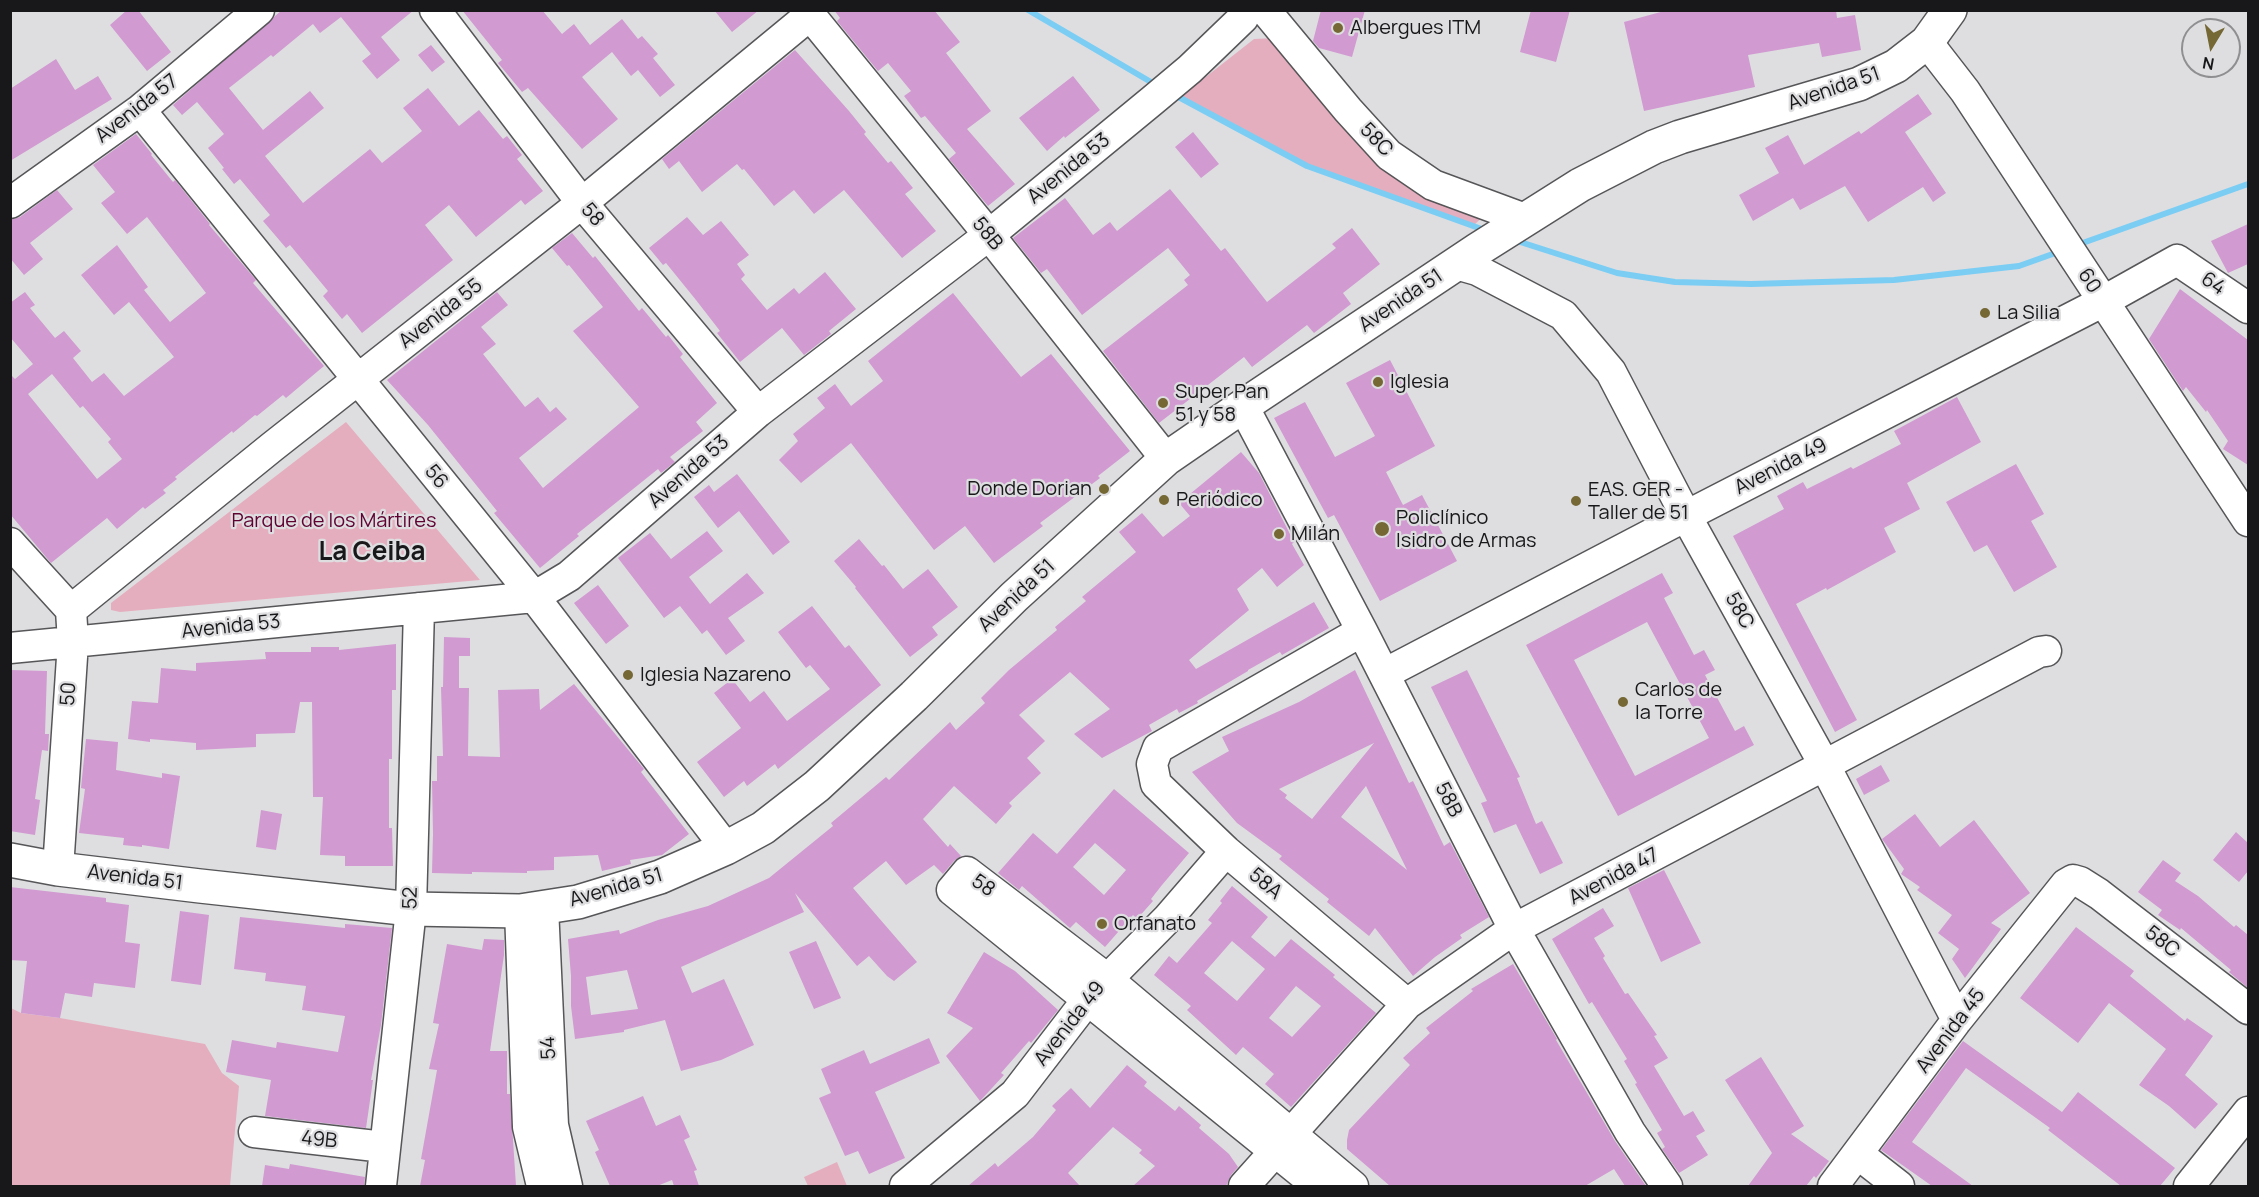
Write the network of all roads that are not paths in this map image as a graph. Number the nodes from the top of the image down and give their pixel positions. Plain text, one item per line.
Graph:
1 (259, 10) edge
2 (435, 10) edge
3 (1247, 10) edge
4 (1265, 10) edge
5 (1950, 10) edge
6 (808, 13) edge
7 (1927, 42) junction
8 (140, 110) junction
9 (10, 203) edge
10 (582, 203) junction
11 (1525, 219) junction
12 (989, 235) junction
13 (1466, 257) junction
14 (2177, 260) joint
15 (2102, 302) junction
16 (2248, 308) edge
17 (357, 380) junction
18 (1243, 406) junction
19 (758, 412) junction
20 (1166, 459) junction
21 (1686, 516) junction
22 (2248, 521) edge
23 (10, 543) edge
24 (534, 597) junction
25 (419, 608) junction
26 (71, 610) junction
27 (1362, 631) junction
28 (73, 642) junction
29 (10, 648) edge
30 (2046, 651) dead end
31 (1384, 674) junction
32 (1825, 766) junction
33 (726, 848) junction
34 (1226, 851) junction
35 (10, 860) edge
36 (58, 869) junction
37 (2073, 880) joint
38 (411, 909) junction
39 (531, 909) junction
40 (1514, 929) junction
41 (1097, 989) junction
42 (1407, 1005) junction
43 (2248, 1009) edge
44 (1957, 1020) junction
45 (2248, 1112) edge
46 (254, 1132) dead end
47 (1283, 1144) junction
48 (384, 1147) junction
49 (1858, 1154) junction
50 (381, 1186) edge
51 (542, 1186) edge
52 (567, 1186) edge
53 (904, 1186) edge
54 (1244, 1186) edge
55 (1318, 1186) edge
56 (1353, 1186) edge
57 (1667, 1186) edge
58 (1833, 1186) edge
59 (1899, 1186) edge
60 (2189, 1186) edge

1 - 8 street, Avenida 57
2 - 10 street, 58
3 - 12 street, Avenida 53
4 - 11 street, 58C
5 - 7 main road, Avenida 51
6 - 10 street, Avenida 55
6 - 12 street, 58B
7 - 11 main road, Avenida 51
7 - 15 street, 60
8 - 9 street, Avenida 57
8 - 17 street, 56
10 - 17 street, Avenida 55
10 - 19 street, 58
11 - 13 main road, Avenida 51
12 - 19 street, Avenida 53
12 - 20 street, 58B
13 - 18 main road, Avenida 51
13 - 21 street, 58C
14 - 15 street, Avenida 49
14 - 16 street, 64
15 - 21 street, Avenida 49
15 - 22 street, 60
17 - 24 street, 56
17 - 26 street, Avenida 55
18 - 20 main road, Avenida 51
18 - 27 street, 58B
19 - 24 street, Avenida 53
20 - 33 main road, Avenida 51
21 - 31 street, Avenida 49
21 - 32 street, 58C
23 - 26 street
24 - 25 street, Avenida 53
24 - 33 street, 56
25 - 28 street, Avenida 53
25 - 38 street, 52
26 - 28 street, 50
27 - 31 street, 58B
27 - 34 street, 58A
28 - 29 street, Avenida 53
28 - 36 street, 50
30 - 32 street, Avenida 47
31 - 40 street, 58B
32 - 40 street, Avenida 47
32 - 44 street, 58C
33 - 39 main road, Avenida 51
34 - 41 street, Avenida 49
34 - 42 street, 58A
35 - 36 main road, Avenida 51
36 - 38 main road, Avenida 51
37 - 43 street, 58C
37 - 44 street, Avenida 45
38 - 39 main road, Avenida 51
38 - 48 street, 52
39 - 51 street, 54
39 - 52 street, 54
40 - 42 street, Avenida 47
40 - 57 street, 58B
41 - 47 street
41 - 53 street, Avenida 49
42 - 47 street, Avenida 47
44 - 49 street, Avenida 45
45 - 60 street
46 - 48 street, 49B
47 - 54 street, Avenida 47
47 - 55 street
47 - 56 street
48 - 50 street, 52
49 - 58 street, Avenida 45
49 - 59 street

